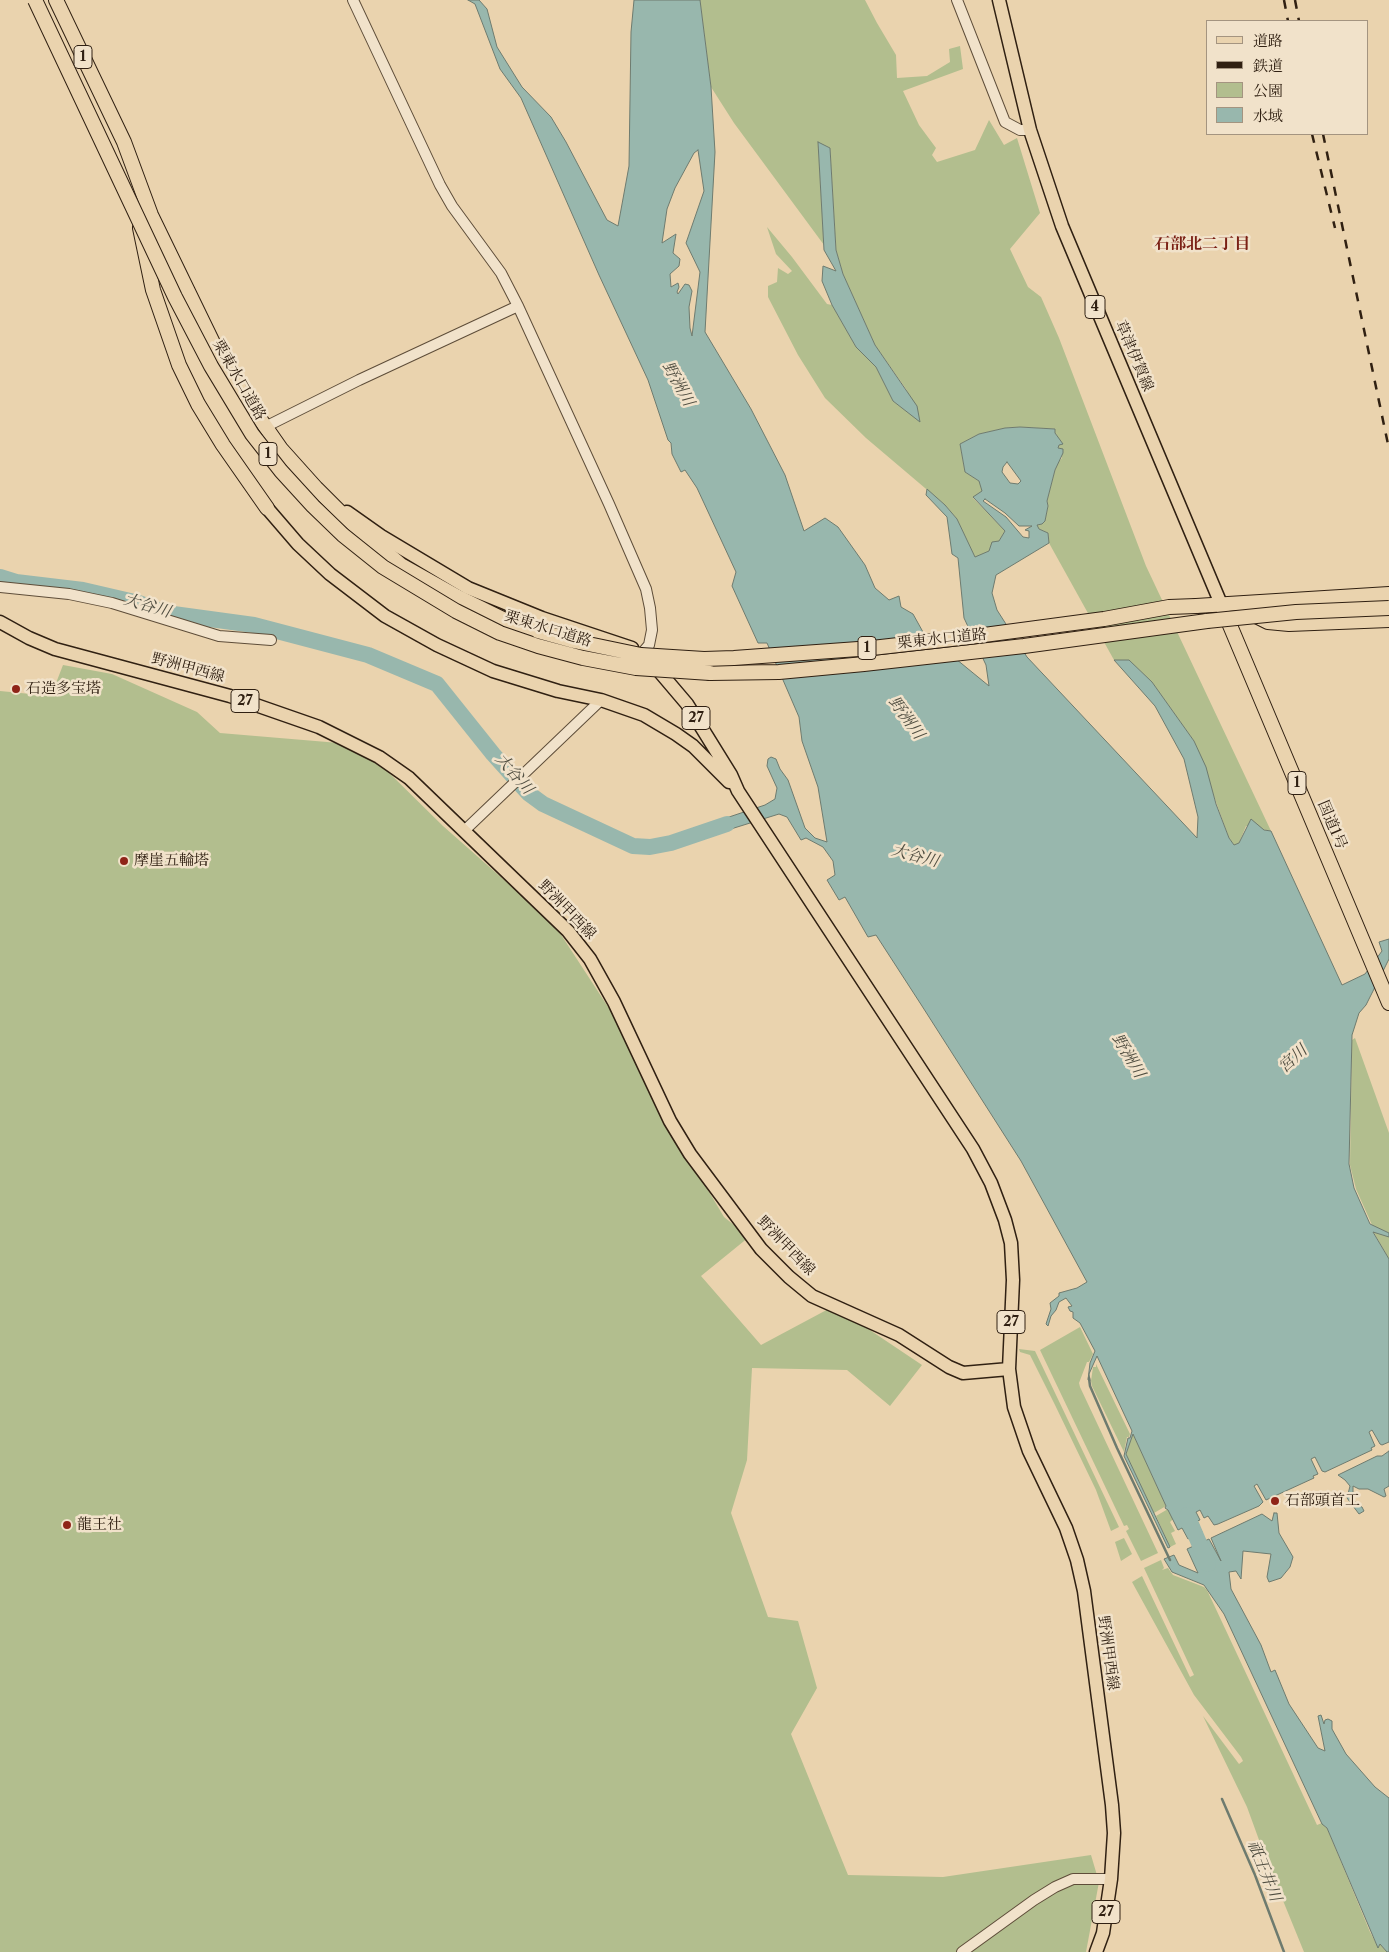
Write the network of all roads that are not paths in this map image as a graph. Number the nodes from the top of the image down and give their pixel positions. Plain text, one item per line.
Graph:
1 (35, 0) edge
2 (56, 0) edge
3 (353, 0) edge
4 (957, 0) edge
5 (999, 0) edge
6 (109, 113) junction
7 (1030, 130) junction
8 (518, 306) junction
9 (265, 427) junction
10 (316, 488) junction
11 (267, 508) joint
12 (0, 587) edge
13 (1389, 594) edge
14 (1221, 604) junction
15 (1389, 608) edge
16 (1389, 620) edge
17 (0, 622) edge
18 (271, 640) dead end
19 (643, 652) junction
20 (601, 700) junction
21 (738, 791) junction
22 (464, 831) junction
23 (1386, 991) edge
24 (1009, 1369) junction
25 (1111, 1879) junction
26 (962, 1952) edge
27 (1096, 1952) edge

1 - 15 highway, 栗東水口道路 / 1, bridge
2 - 6 highway, 栗東水口道路 / 1
3 - 8 street
4 - 7 street
5 - 7 main road, 草津伊賀線 / 4
6 - 9 highway, 栗東水口道路 / 1
6 - 11 highway, 1
7 - 14 main road, 草津伊賀線 / 4
8 - 9 street
8 - 19 street
9 - 10 highway, 栗東水口道路 / 1
10 - 14 highway, 栗東水口道路 / 1, bridge
10 - 19 main road
11 - 20 main road, 27
12 - 18 street
13 - 14 highway, 1
14 - 16 highway, 1
14 - 23 highway, 国道1号 / 1
17 - 22 main road, 野洲甲西線 / 27
19 - 21 main road, 野洲甲西線 / 27
20 - 21 main road, 野洲甲西線 / 27
20 - 22 street
21 - 24 main road, 野洲甲西線 / 27
22 - 24 main road, 野洲甲西線 / 27
24 - 25 main road, 野洲甲西線 / 27
25 - 26 street
25 - 27 main road, 野洲甲西線 / 27

